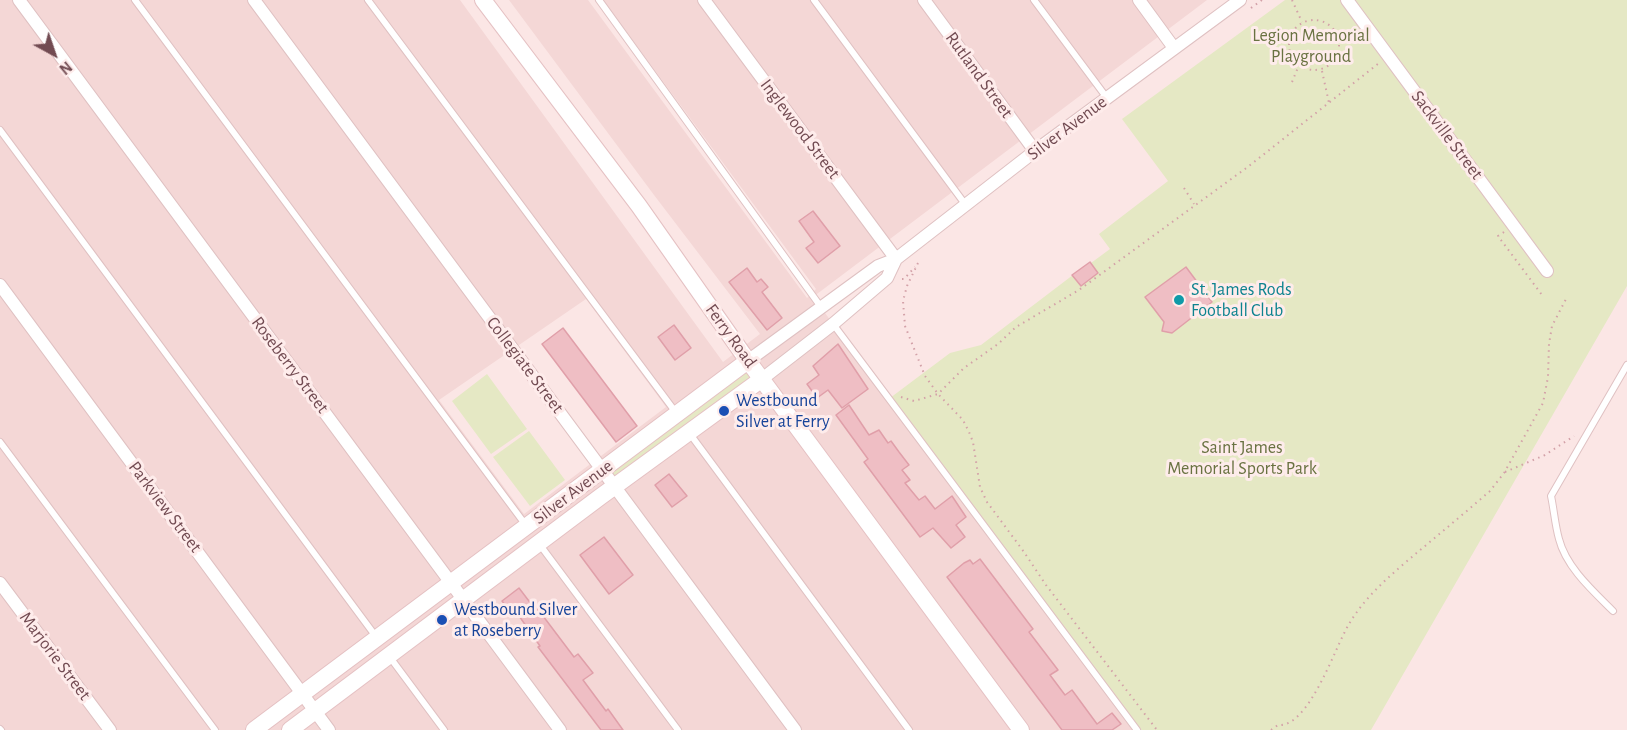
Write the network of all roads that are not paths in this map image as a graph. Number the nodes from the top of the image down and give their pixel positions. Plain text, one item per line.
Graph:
1 (19, 0) edge
2 (135, 0) edge
3 (254, 0) edge
4 (368, 0) edge
5 (483, 0) edge
6 (599, 0) edge
7 (704, 0) edge
8 (814, 0) edge
9 (924, 0) edge
10 (1034, 0) edge
11 (1138, 0) edge
12 (1240, 0) edge
13 (1347, 0) edge
14 (1174, 48) junction
15 (1107, 98) junction
16 (0, 130) edge
17 (1035, 151) junction
18 (965, 204) junction
19 (896, 259) junction
20 (1547, 271) dead end
21 (0, 285) edge
22 (821, 308) junction
23 (833, 324) junction
24 (749, 360) junction
25 (1627, 365) edge
26 (762, 379) junction
27 (677, 414) junction
28 (689, 433) junction
29 (0, 442) edge
30 (602, 470) junction
31 (615, 487) junction
32 (527, 526) junction
33 (539, 543) junction
34 (0, 583) edge
35 (451, 583) junction
36 (463, 600) junction
37 (1613, 611) dead end
38 (377, 638) junction
39 (389, 656) junction
40 (303, 694) junction
41 (315, 711) junction
42 (110, 730) edge
43 (215, 730) edge
44 (254, 730) edge
45 (290, 730) edge
46 (329, 730) edge
47 (444, 730) edge
48 (560, 730) edge
49 (678, 730) edge
50 (795, 730) edge
51 (909, 730) edge
52 (1021, 730) edge
53 (1137, 730) edge

1 - 35 street, Roseberry Street
2 - 32 lane
3 - 30 street, Collegiate Street
4 - 27 lane
5 - 24 street, Ferry Road
6 - 22 lane
7 - 19 street, Inglewood Street
8 - 18 lane
9 - 17 street, Rutland Street
10 - 15 lane
11 - 14 street
12 - 14 street, Silver Avenue
13 - 20 street, Sackville Street
14 - 15 street, Silver Avenue
15 - 17 street, Silver Avenue
16 - 38 lane
17 - 18 street, Silver Avenue
18 - 19 street, Silver Avenue
19 - 22 street, Silver Avenue
19 - 23 street, Silver Avenue
21 - 40 street, Parkview Street
22 - 24 street, Silver Avenue
23 - 26 street, Silver Avenue
23 - 53 lane
24 - 26 street, Ferry Road
24 - 27 street, Silver Avenue
25 - 37 lane
26 - 28 street, Silver Avenue
26 - 52 street, Ferry Road
27 - 30 street, Silver Avenue
28 - 31 street, Silver Avenue
28 - 51 lane
29 - 43 lane
30 - 31 street, Collegiate Street
30 - 32 street, Silver Avenue
31 - 33 street, Silver Avenue
31 - 50 street, Collegiate Street
32 - 35 street, Silver Avenue
33 - 36 street, Silver Avenue
33 - 49 lane
34 - 42 street, Marjorie Street
35 - 36 street, Roseberry Street
35 - 38 street, Silver Avenue
36 - 39 street, Silver Avenue
36 - 48 street, Roseberry Street
38 - 40 street, Silver Avenue
39 - 41 street, Silver Avenue
39 - 47 lane
40 - 41 street, Parkview Street
40 - 44 street, Silver Avenue
41 - 45 street, Silver Avenue
41 - 46 street, Parkview Street

